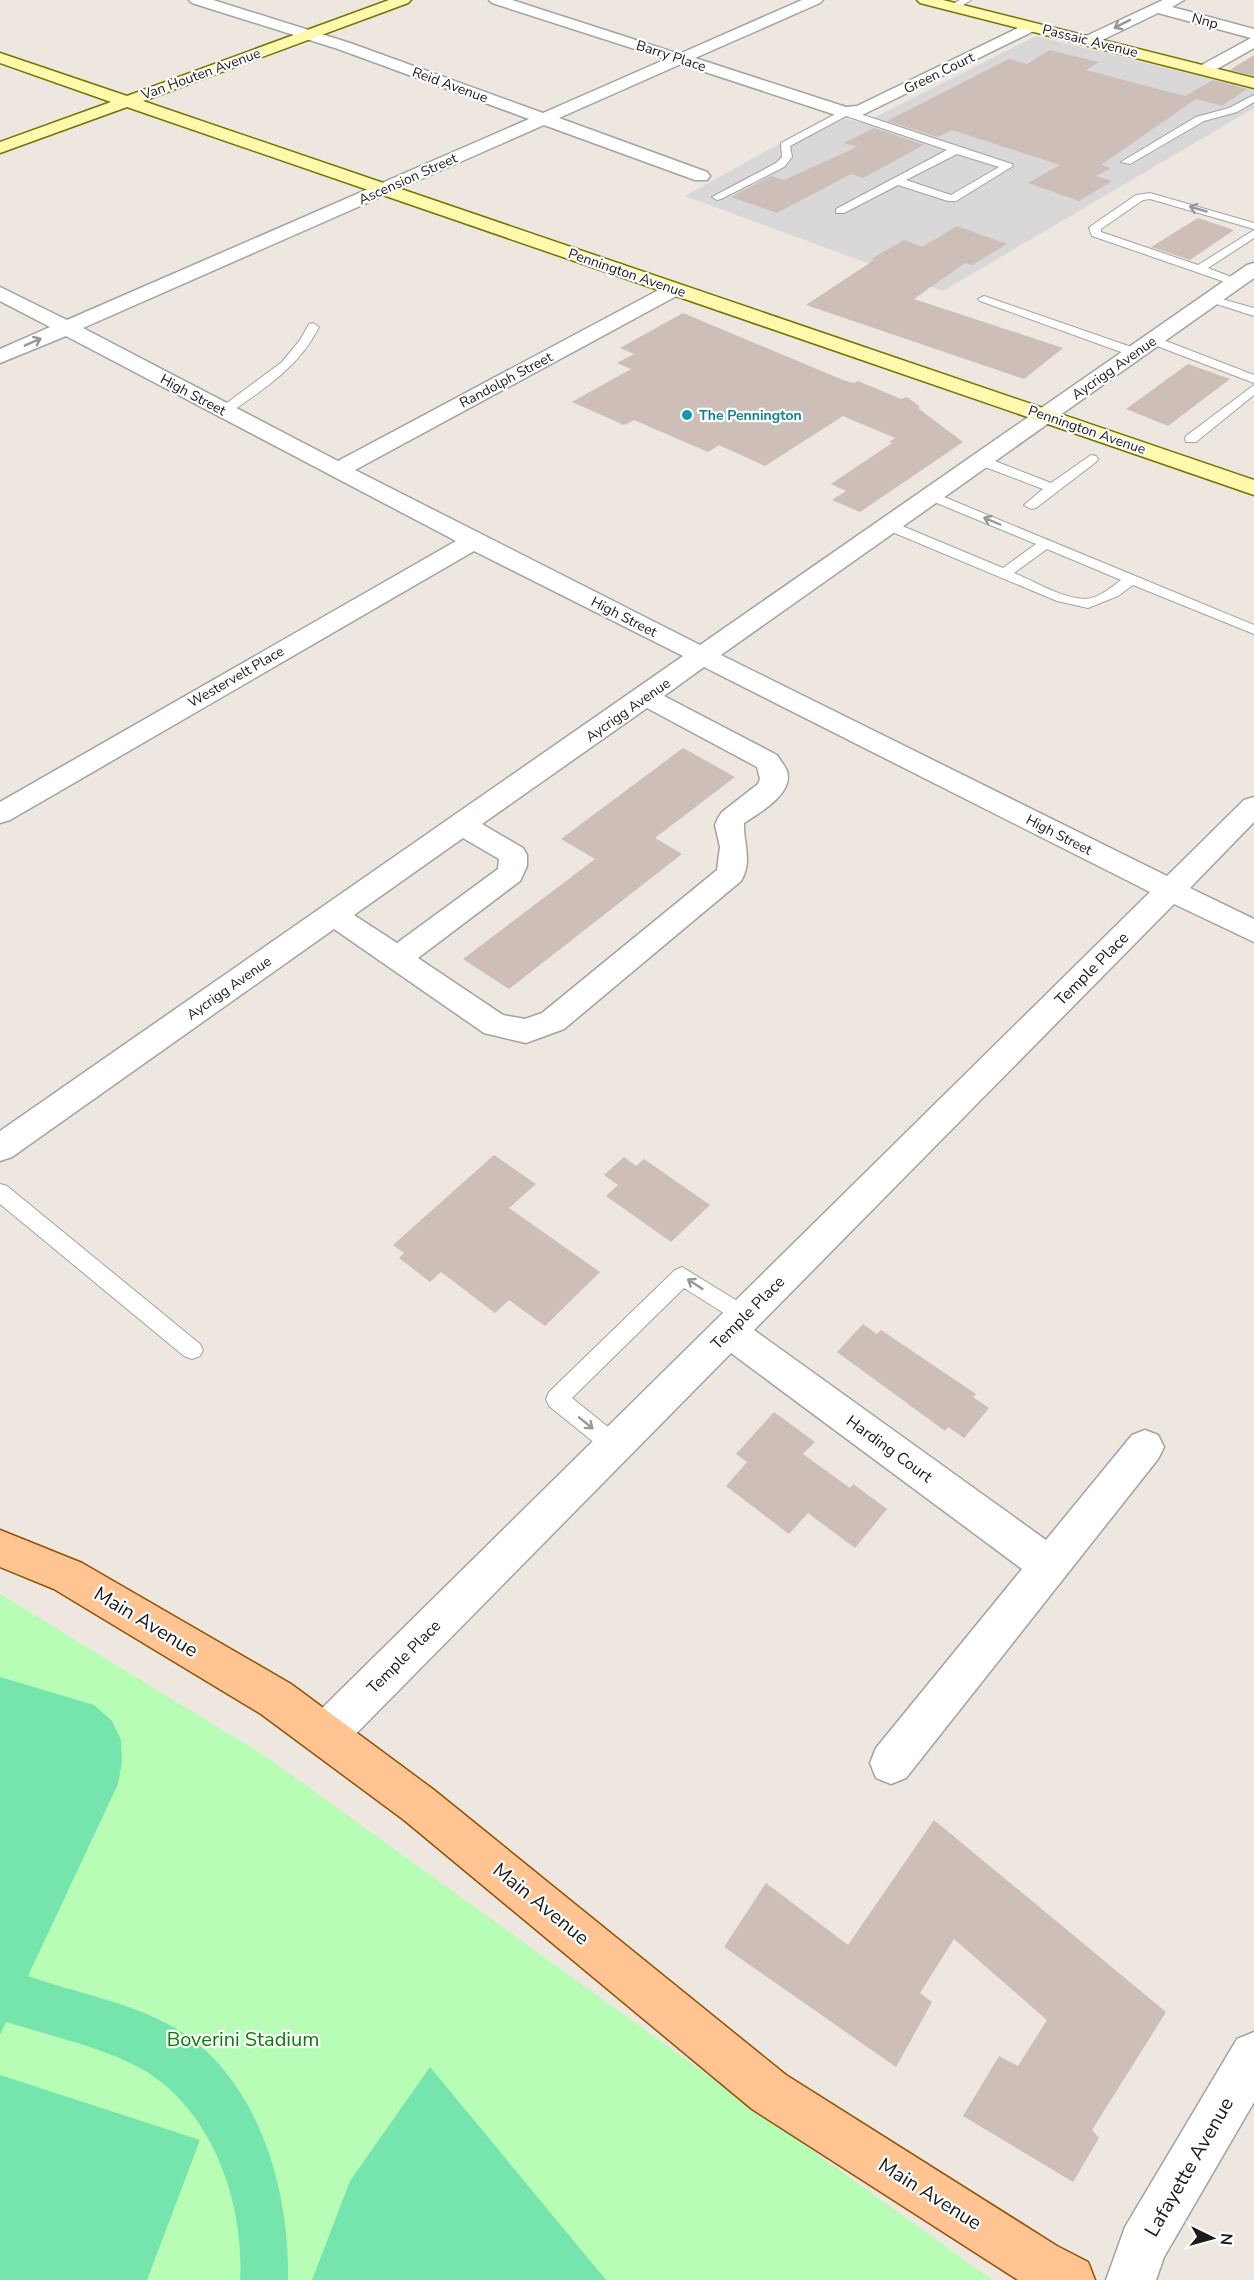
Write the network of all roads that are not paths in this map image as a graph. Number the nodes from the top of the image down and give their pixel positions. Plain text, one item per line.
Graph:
1 (197, 0) edge
2 (403, 0) edge
3 (496, 0) edge
4 (815, 0) edge
5 (1178, 0) edge
6 (933, 1) edge
7 (960, 4) edge
8 (1156, 8) junction
9 (1254, 19) edge
10 (1031, 27) junction
11 (309, 34) junction
12 (1254, 34) edge
13 (1088, 41) junction
14 (1254, 42) edge
15 (0, 58) edge
16 (681, 60) junction
17 (1204, 70) junction
18 (1254, 83) edge
19 (1254, 98) edge
20 (127, 102) junction
21 (845, 112) junction
22 (544, 119) junction
23 (0, 148) edge
24 (956, 150) junction
25 (1126, 162) dead end
26 (701, 176) dead end
27 (897, 181) junction
28 (383, 189) junction
29 (717, 197) dead end
30 (840, 211) dead end
31 (1254, 226) edge
32 (1254, 233) edge
33 (1199, 269) junction
34 (1248, 275) edge
35 (675, 290) junction
36 (0, 292) edge
37 (984, 299) dead end
38 (1211, 299) junction
39 (1254, 312) edge
40 (66, 327) junction
41 (313, 327) dead end
42 (1144, 347) junction
43 (0, 357) edge
44 (1254, 379) edge
45 (1254, 389) edge
46 (224, 411) junction
47 (1046, 416) junction
48 (1191, 439) dead end
49 (1090, 459) dead end
50 (982, 461) junction
51 (337, 471) junction
52 (1053, 488) junction
53 (1254, 488) edge
54 (933, 496) junction
55 (1031, 504) dead end
56 (890, 526) junction
57 (473, 540) junction
58 (1046, 543) junction
59 (1004, 574) junction
60 (1132, 579) junction
61 (1254, 630) edge
62 (703, 657) junction
63 (646, 697) junction
64 (1254, 806) edge
65 (0, 814) edge
66 (462, 825) junction
67 (1170, 891) junction
68 (334, 915) junction
69 (1254, 932) edge
70 (397, 958) junction
71 (0, 1148) edge
72 (0, 1192) edge
73 (737, 1324) junction
74 (192, 1350) dead end
75 (615, 1446) junction
76 (1144, 1447) dead end
77 (0, 1548) edge
78 (1049, 1565) junction
79 (325, 1735) junction
80 (891, 1763) dead end
81 (1254, 2056) edge
82 (1070, 2280) edge
83 (1131, 2280) edge

1 - 11 street, Reid Avenue
2 - 11 street, Van Houten Avenue
3 - 16 street, Barry Place
4 - 16 street, Ascension Street
5 - 8 street
5 - 9 street
6 - 7 street, Passaic Avenue
7 - 10 street, Passaic Avenue
8 - 12 street, Nnp
8 -> 13 street
10 - 13 street, Passaic Avenue
10 - 21 street, Green Court
11 - 20 street, Van Houten Avenue
11 - 22 street, Reid Avenue
13 - 17 street, Passaic Avenue
14 - 17 street
15 - 20 street, Pennington Avenue
16 - 21 street, Barry Place
16 - 22 street, Ascension Street
17 - 18 street, Passaic Avenue
19 - 25 lane
20 - 23 street, Van Houten Avenue
20 - 28 street, Pennington Avenue
21 - 24 lane
21 - 29 lane
22 - 26 street, Reid Avenue
22 - 28 street, Ascension Street
24 - 27 lane
24 - 27 lane
27 - 30 lane
28 - 35 street, Pennington Avenue
28 - 40 street, Ascension Street
31 -> 33 lane
32 - 33 lane
33 - 34 lane
34 - 38 street, Aycrigg Avenue
35 - 47 street, Pennington Avenue
35 - 51 street, Randolph Street
36 - 40 street, High Street
37 - 42 lane
38 - 39 lane
38 - 42 street, Aycrigg Avenue
43 -> 40 street, Ascension Street
40 - 46 street, High Street
41 - 46 lane
42 - 44 lane
42 - 47 street, Aycrigg Avenue
45 - 48 lane
46 - 51 street, High Street
47 - 50 street, Aycrigg Avenue
47 - 53 street, Pennington Avenue
49 - 52 lane
50 - 52 lane
50 - 54 street, Aycrigg Avenue
51 - 57 street, High Street
52 - 55 lane
54 - 56 street, Aycrigg Avenue
58 -> 54 lane
56 - 59 lane
56 - 62 street, Aycrigg Avenue
57 - 62 street, High Street
57 - 65 street, Westervelt Place
58 - 59 lane
58 - 60 lane
59 - 60 lane
60 - 61 lane
62 - 63 street, Aycrigg Avenue
62 - 67 street, High Street
63 - 66 street, Aycrigg Avenue
63 - 70 street
64 - 67 street, Temple Place
66 - 68 street, Aycrigg Avenue
66 - 70 street
67 - 69 street, High Street
67 - 73 street, Temple Place
68 - 70 street
68 - 71 street, Aycrigg Avenue
72 - 74 lane
73 - 75 street, Temple Place
73 -> 75 lane
73 - 78 street, Harding Court
75 - 79 street, Temple Place
76 - 78 street
77 - 79 main road, Main Avenue
78 - 80 street
79 - 82 main road, Main Avenue
81 - 83 street, Lafayette Avenue

